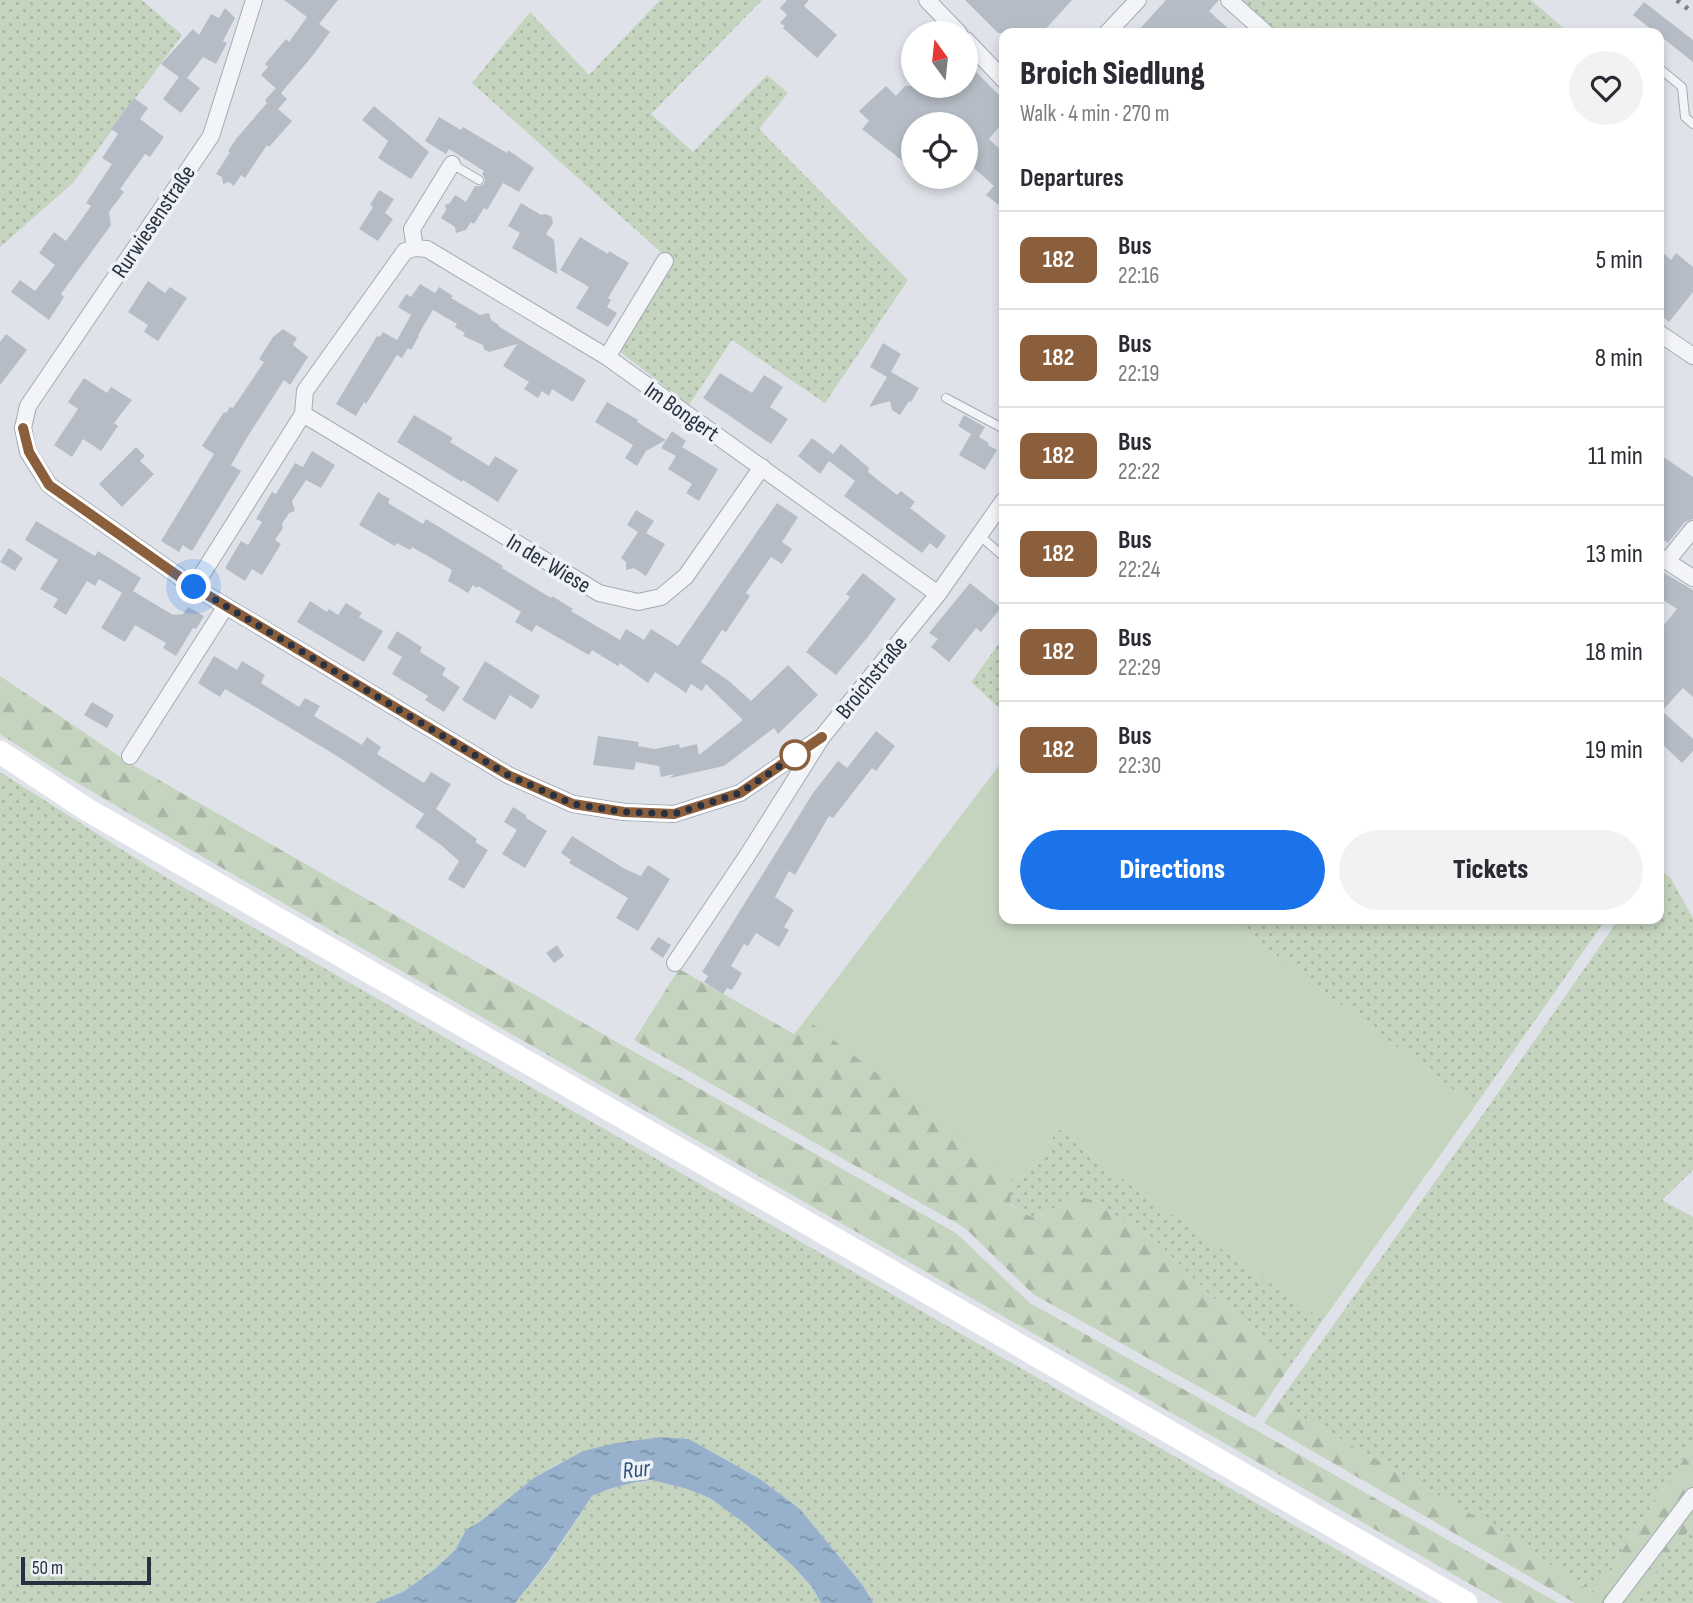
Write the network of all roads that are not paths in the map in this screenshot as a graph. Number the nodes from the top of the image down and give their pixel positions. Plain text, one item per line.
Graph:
1 (254, 0) edge
2 (927, 0) edge
3 (1138, 0) edge
4 (1229, 0) edge
5 (947, 21) edge
6 (1112, 28) edge
7 (1260, 28) edge
8 (978, 53) edge
9 (1664, 72) edge
10 (999, 75) edge
11 (1693, 124) edge
12 (452, 164) joint
13 (479, 180) dead end
14 (415, 248) junction
15 (664, 261) dead end
16 (1664, 337) edge
17 (1693, 356) edge
18 (607, 358) junction
19 (946, 398) dead end
20 (303, 414) junction
21 (999, 426) edge
22 (762, 467) junction
23 (999, 507) edge
24 (1693, 529) edge
25 (979, 535) junction
26 (999, 553) edge
27 (1664, 558) edge
28 (1664, 560) edge
29 (1693, 578) edge
30 (194, 587) junction
31 (939, 594) junction
32 (226, 606) junction
33 (822, 737) junction
34 (0, 752) edge
35 (130, 755) dead end
36 (675, 963) dead end
37 (1693, 1496) edge
38 (1466, 1603) edge
39 (1612, 1603) edge

1 - 30 street, Rurwiesenstraße
2 - 5 street
3 - 6 street
4 - 7 street
8 - 10 street
9 - 11 lane
12 - 13 lane
12 - 14 street
14 - 18 street, Im Bongert
14 - 20 street
15 - 18 street
16 - 17 street
18 - 22 street, Im Bongert
19 - 21 lane
20 - 22 street, In der Wiese
20 - 30 street
22 - 31 street, Im Bongert
23 - 25 street, Broichstraße
24 - 27 street
25 - 26 lane
25 - 31 street, Broichstraße
28 - 29 street
30 - 32 street
31 - 33 street, Broichstraße
32 - 33 street
32 - 35 street
33 - 36 street, Broichstraße
34 - 38 main road
37 - 39 street

